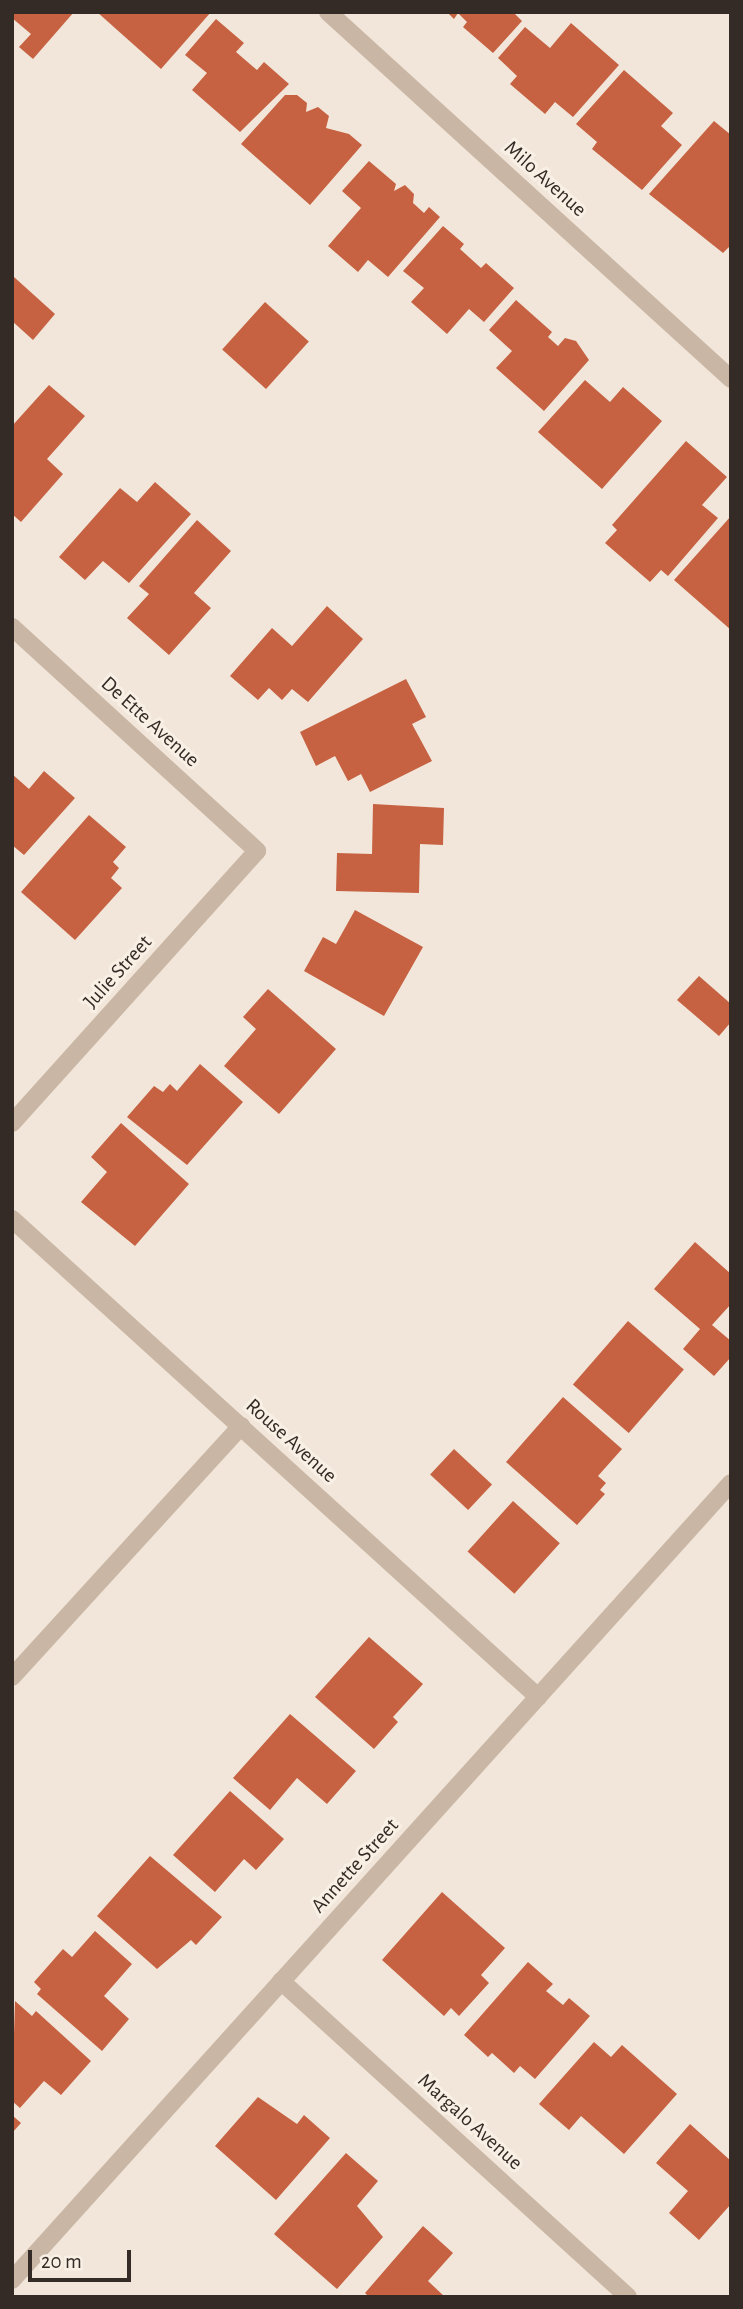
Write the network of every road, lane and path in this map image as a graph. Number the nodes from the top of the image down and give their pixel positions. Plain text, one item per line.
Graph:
1 (328, 12) edge
2 (731, 379) edge
3 (12, 627) edge
4 (257, 851) joint
5 (12, 1123) edge
6 (12, 1219) edge
7 (241, 1426) junction
8 (731, 1483) edge
9 (12, 1677) edge
10 (538, 1697) junction
11 (281, 1981) junction
12 (12, 2280) edge
13 (628, 2297) edge

1 - 2 street, Milo Avenue
3 - 4 street, De Ette Avenue
4 - 5 street, Julie Street
6 - 7 street, Rouse Avenue
7 - 9 street
7 - 10 street, Rouse Avenue
8 - 10 street, Annette Street
10 - 11 street, Annette Street
11 - 12 street, Annette Street
11 - 13 street, Margalo Avenue

